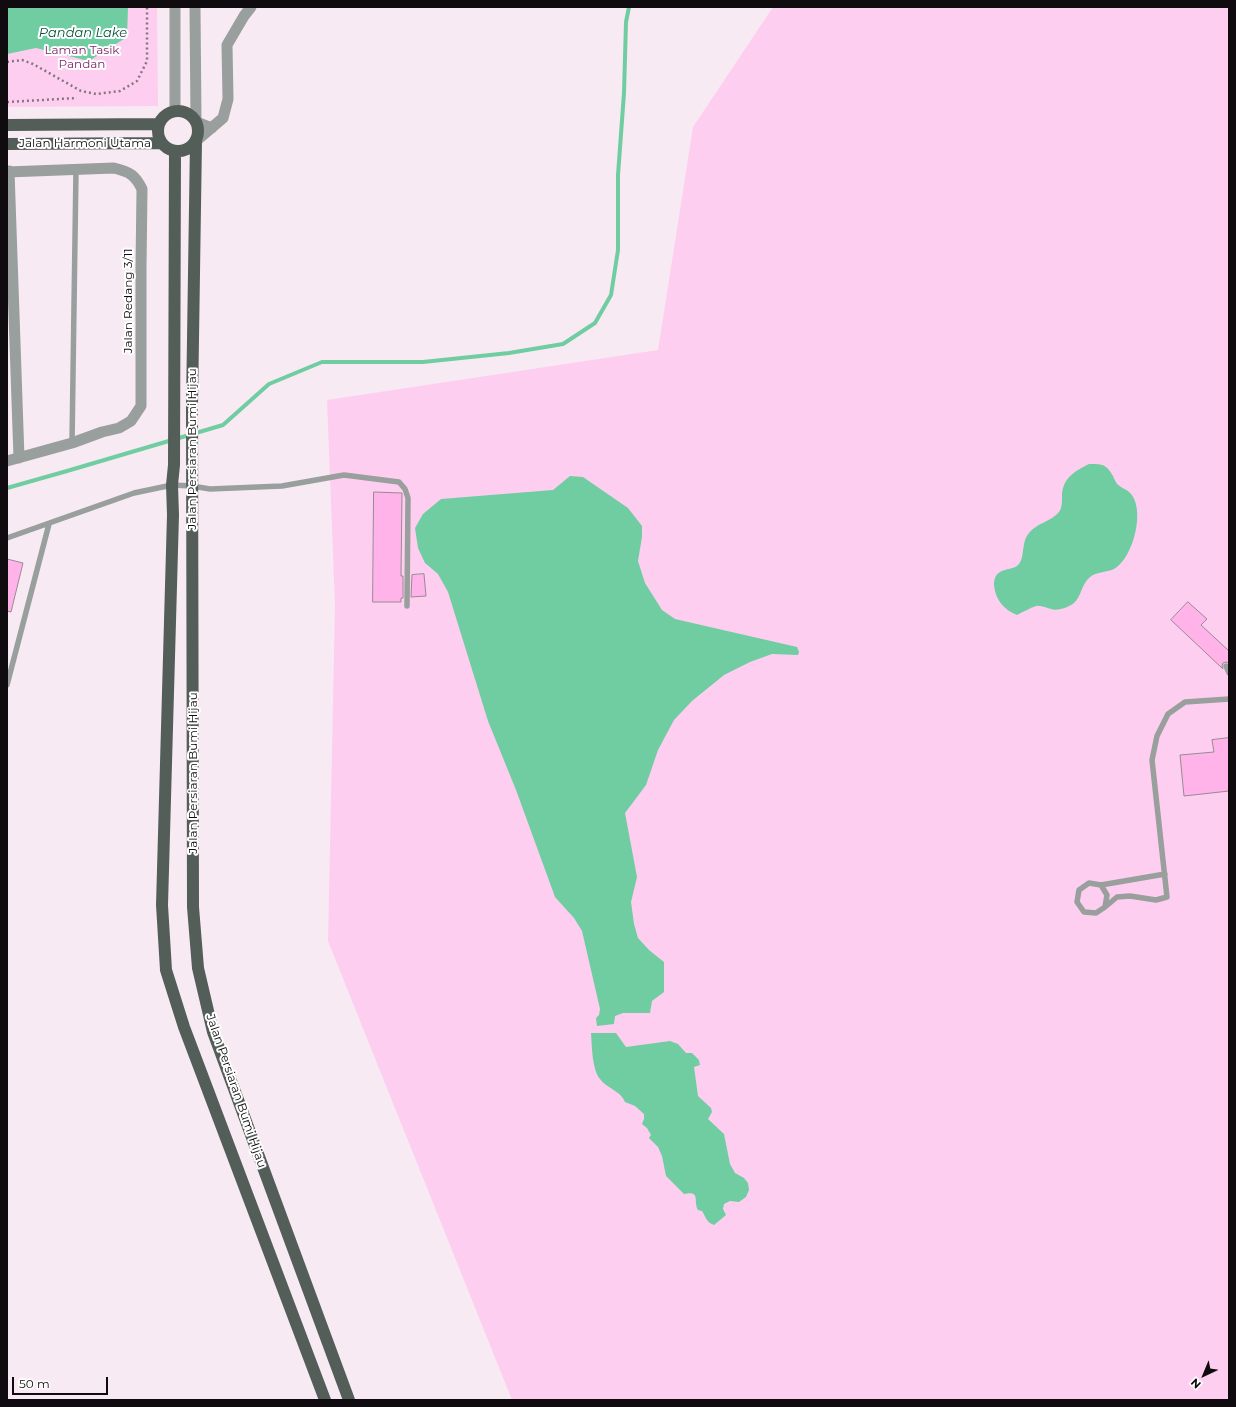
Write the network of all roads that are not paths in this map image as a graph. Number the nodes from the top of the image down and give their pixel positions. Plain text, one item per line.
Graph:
1 (175, 7) edge
2 (195, 7) edge
3 (251, 7) edge
4 (195, 67) junction
5 (176, 68) junction
6 (175, 110) junction
7 (196, 121) junction
8 (159, 124) junction
9 (7, 125) edge
10 (212, 128) junction
11 (196, 141) junction
12 (162, 143) junction
13 (7, 144) edge
14 (175, 151) junction
15 (76, 170) junction
16 (8, 172) edge
17 (72, 443) junction
18 (19, 458) junction
19 (7, 461) edge
20 (172, 485) junction
21 (192, 486) junction
22 (49, 524) junction
23 (7, 538) edge
24 (407, 606) dead end
25 (1226, 666) dead end
26 (1229, 673) edge
27 (7, 685) edge
28 (1229, 699) edge
29 (1164, 874) junction
30 (1100, 885) junction
31 (1106, 907) junction
32 (325, 1400) edge
33 (349, 1400) edge

1 - 5 street
2 - 4 street
3 - 10 street
4 - 5 street
4 - 7 street
5 - 6 street
6 - 7 main road
6 - 8 main road, Jalan Harmoni Utama
7 - 10 street
7 - 11 main road
8 - 9 main road, Jalan Harmoni Utama
8 - 12 main road
10 - 11 street
11 - 14 main road
11 - 21 main road, Jalan Persiaran Bumi Hijau
12 - 13 main road, Jalan Harmoni Utama
12 - 14 main road
14 - 20 main road, Jalan Persiaran Bumi Hijau
15 - 16 street
15 - 17 lane
15 - 17 street, Jalan Redang 3/11
16 - 18 street
17 - 18 street
18 - 19 street
20 - 21 lane
20 - 22 lane
20 - 32 main road, Jalan Persiaran Bumi Hijau
21 - 24 lane
21 - 33 main road, Jalan Persiaran Bumi Hijau
22 - 23 lane
22 - 27 lane
25 - 26 lane
28 - 29 lane
29 - 30 lane
29 - 31 lane
30 - 31 lane
30 - 31 lane

